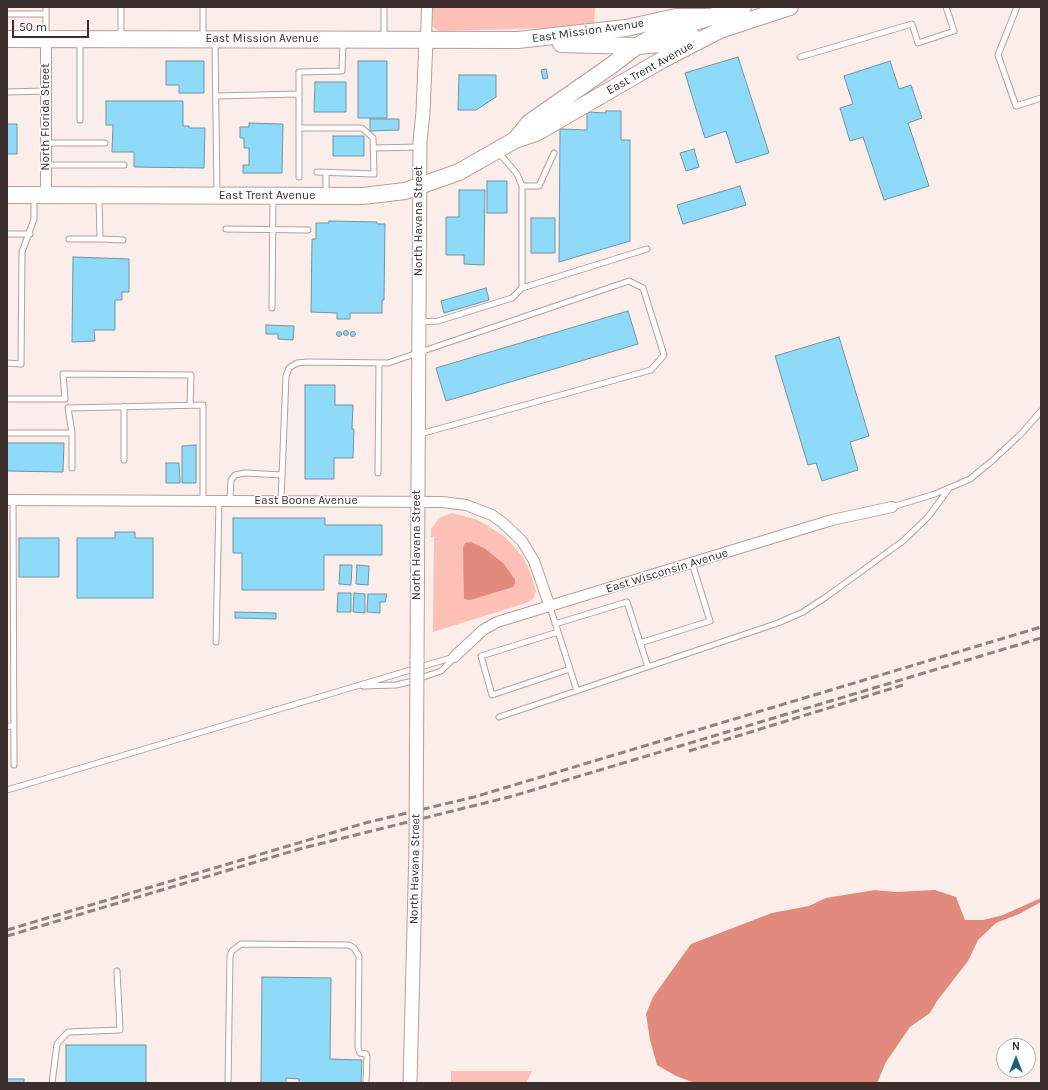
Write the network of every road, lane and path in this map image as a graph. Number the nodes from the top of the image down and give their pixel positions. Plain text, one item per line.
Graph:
1 (46, 7) edge
2 (121, 7) edge
3 (203, 7) edge
4 (384, 7) edge
5 (427, 7) edge
6 (743, 7) edge
7 (790, 7) edge
8 (946, 7) edge
9 (1018, 7) edge
10 (712, 13) edge
11 (7, 14) edge
12 (46, 14) junction
13 (720, 30) junction
14 (7, 39) edge
15 (46, 39) junction
16 (80, 39) junction
17 (121, 39) junction
18 (209, 39) junction
19 (343, 40) junction
20 (384, 40) junction
21 (426, 40) junction
22 (518, 40) junction
23 (636, 46) junction
24 (800, 57) dead end
25 (46, 91) junction
26 (7, 92) edge
27 (299, 94) junction
28 (216, 96) junction
29 (1041, 98) edge
30 (80, 120) dead end
31 (299, 128) junction
32 (515, 140) junction
33 (105, 143) dead end
34 (46, 144) junction
35 (420, 147) junction
36 (373, 148) junction
37 (497, 150) junction
38 (554, 153) dead end
39 (46, 165) junction
40 (124, 165) dead end
41 (317, 172) dead end
42 (326, 173) junction
43 (299, 177) dead end
44 (522, 186) junction
45 (420, 187) junction
46 (7, 195) edge
47 (40, 195) junction
48 (99, 195) junction
49 (218, 196) junction
50 (273, 196) junction
51 (326, 196) junction
52 (226, 229) dead end
53 (273, 229) junction
54 (308, 230) dead end
55 (7, 234) edge
56 (30, 234) junction
57 (69, 239) dead end
58 (100, 239) junction
59 (123, 240) dead end
60 (647, 249) dead end
61 (522, 288) junction
62 (272, 308) dead end
63 (418, 322) junction
64 (418, 354) junction
65 (7, 363) edge
66 (379, 364) junction
67 (7, 399) edge
68 (65, 399) junction
69 (190, 405) junction
70 (124, 406) junction
71 (68, 408) junction
72 (1041, 411) edge
73 (72, 432) junction
74 (7, 433) edge
75 (418, 434) junction
76 (124, 460) dead end
77 (72, 468) dead end
78 (378, 473) dead end
79 (282, 475) junction
80 (948, 490) junction
81 (10, 500) edge
82 (204, 501) junction
83 (219, 501) junction
84 (230, 501) junction
85 (281, 501) junction
86 (417, 502) junction
87 (892, 507) joint
88 (692, 563) junction
89 (550, 606) junction
90 (555, 624) junction
91 (558, 632) junction
92 (216, 642) dead end
93 (640, 643) junction
94 (454, 658) junction
95 (648, 667) junction
96 (570, 669) junction
97 (348, 688) junction
98 (577, 691) junction
99 (499, 717) dead end
100 (14, 725) junction
101 (7, 727) edge
102 (14, 765) dead end
103 (7, 790) edge
104 (117, 970) dead end
105 (52, 1083) edge
106 (228, 1083) edge
107 (366, 1083) edge
108 (410, 1083) edge

1 - 12 lane
2 - 17 lane
3 - 18 lane
4 - 20 lane
5 - 21 street, North Havana Street
6 - 10 main road, East Trent Avenue
7 - 13 main road, East Trent Avenue
8 - 24 lane
9 - 29 lane
10 - 22 main road, East Mission Avenue
10 - 23 main road, East Trent Avenue
11 - 12 lane
12 - 15 lane
13 - 23 main road, East Mission Avenue
13 - 32 main road, East Trent Avenue
14 - 15 main road, East Mission Avenue
15 - 16 main road, East Mission Avenue
15 - 25 street, North Florida Street
16 - 17 main road, East Mission Avenue
16 - 30 lane
17 - 18 main road, East Mission Avenue
18 - 19 main road, East Mission Avenue
18 - 28 lane
19 - 20 main road, East Mission Avenue
19 - 27 lane
20 - 21 main road, East Mission Avenue
21 - 22 main road, East Mission Avenue
21 - 35 street, North Havana Street
22 - 23 main road, East Mission Avenue
23 - 32 main road, East Trent Avenue
25 - 26 lane
25 - 34 street, North Florida Street
27 - 28 lane
27 - 31 lane
28 - 49 lane
31 - 36 lane
31 - 43 lane
32 - 37 main road, East Trent Avenue
33 - 34 lane
34 - 39 street, North Florida Street
35 - 36 lane
35 - 45 street, North Havana Street
36 - 42 lane
37 - 44 lane
37 - 45 main road, East Trent Avenue
38 - 44 lane
39 - 40 lane
39 - 47 street, North Florida Street
41 - 42 lane
42 - 51 lane
44 - 61 lane
45 - 51 main road, East Trent Avenue
45 - 63 street, North Havana Street
46 - 47 main road, East Trent Avenue
47 - 48 main road, East Trent Avenue
47 - 56 lane
48 - 49 main road, East Trent Avenue
48 - 58 lane
49 - 50 main road, East Trent Avenue
50 - 51 main road, East Trent Avenue
50 - 53 lane
52 - 53 lane
53 - 54 lane
53 - 62 lane
55 - 56 lane
56 - 65 lane
57 - 58 lane
58 - 59 lane
60 - 61 lane
61 - 63 lane
63 - 64 street, North Havana Street
64 - 66 lane
64 - 75 street, North Havana Street
64 - 75 lane
66 - 78 lane
66 - 79 lane
67 - 68 lane
68 - 69 lane
68 - 71 lane
69 - 70 lane
69 - 82 lane
70 - 71 lane
70 - 76 lane
71 - 73 lane
72 - 80 lane
73 - 74 lane
73 - 77 lane
75 - 86 street, North Havana Street
79 - 84 lane
79 - 85 lane
80 - 87 lane
80 - 95 lane
81 - 82 street, East Boone Avenue
81 - 100 lane
82 - 83 street, East Boone Avenue
83 - 84 street, East Boone Avenue
83 - 92 lane
84 - 85 street, East Boone Avenue
85 - 86 street, East Boone Avenue
86 - 89 street, East Boone Avenue
86 - 108 street, North Havana Street, bridge
87 - 88 street, East Wisconsin Avenue
88 - 89 street, East Wisconsin Avenue
88 - 93 lane
89 - 90 lane
89 - 94 street, East Wisconsin Avenue
90 - 91 lane
90 - 93 lane
91 - 96 lane
91 - 96 lane
93 - 95 lane
94 - 97 lane
94 - 97 lane
95 - 98 lane
96 - 98 lane
97 - 103 lane
98 - 99 lane
100 - 101 lane
100 - 102 lane
104 - 105 lane
106 - 107 lane

